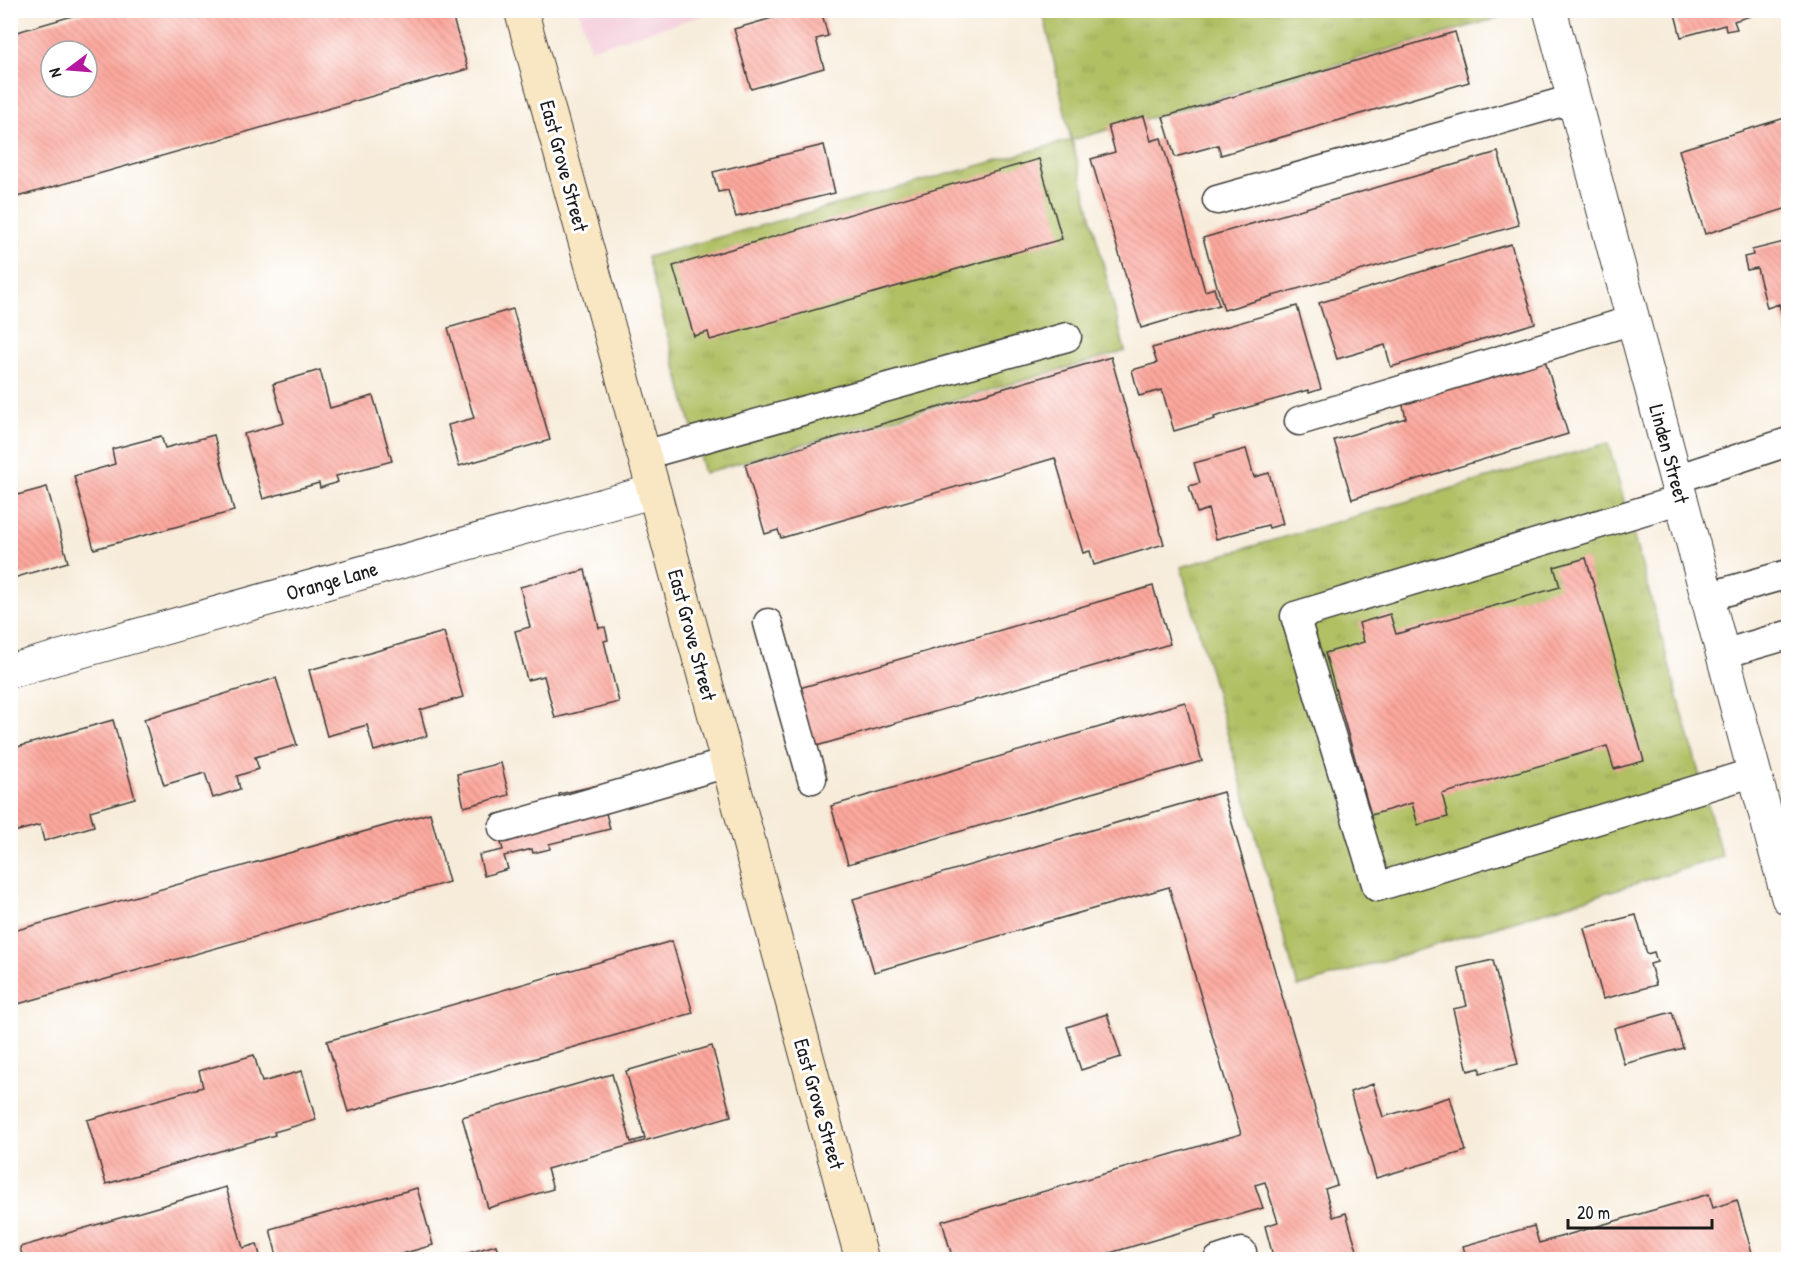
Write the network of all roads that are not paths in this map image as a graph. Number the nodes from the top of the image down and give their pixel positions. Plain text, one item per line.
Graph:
1 (521, 10) edge
2 (1550, 10) edge
3 (1573, 99) junction
4 (1217, 200) dead end
5 (1633, 320) junction
6 (1067, 337) dead end
7 (1299, 421) dead end
8 (1788, 442) edge
9 (644, 455) junction
10 (1679, 489) junction
11 (654, 491) junction
12 (1788, 574) edge
13 (1707, 597) junction
14 (768, 623) dead end
15 (1788, 635) edge
16 (1723, 654) junction
17 (10, 671) edge
18 (727, 763) junction
19 (1755, 772) junction
20 (812, 779) dead end
21 (503, 828) dead end
22 (1788, 898) edge
23 (861, 1260) edge

1 - 9 street, East Grove Street
2 - 3 street, Linden Street
3 - 4 lane
3 - 5 street, Linden Street
5 - 7 lane
5 - 10 street, Linden Street
6 - 9 lane
8 - 10 lane
9 - 11 street, East Grove Street
10 - 13 street, Linden Street
10 - 19 lane
11 - 17 street, Orange Lane
11 - 18 street, East Grove Street
12 - 13 lane
13 - 16 street, Linden Street
14 - 20 lane
15 - 16 lane
16 - 19 street, Linden Street
18 - 21 lane
18 - 23 street, East Grove Street
19 - 22 street, Linden Street

